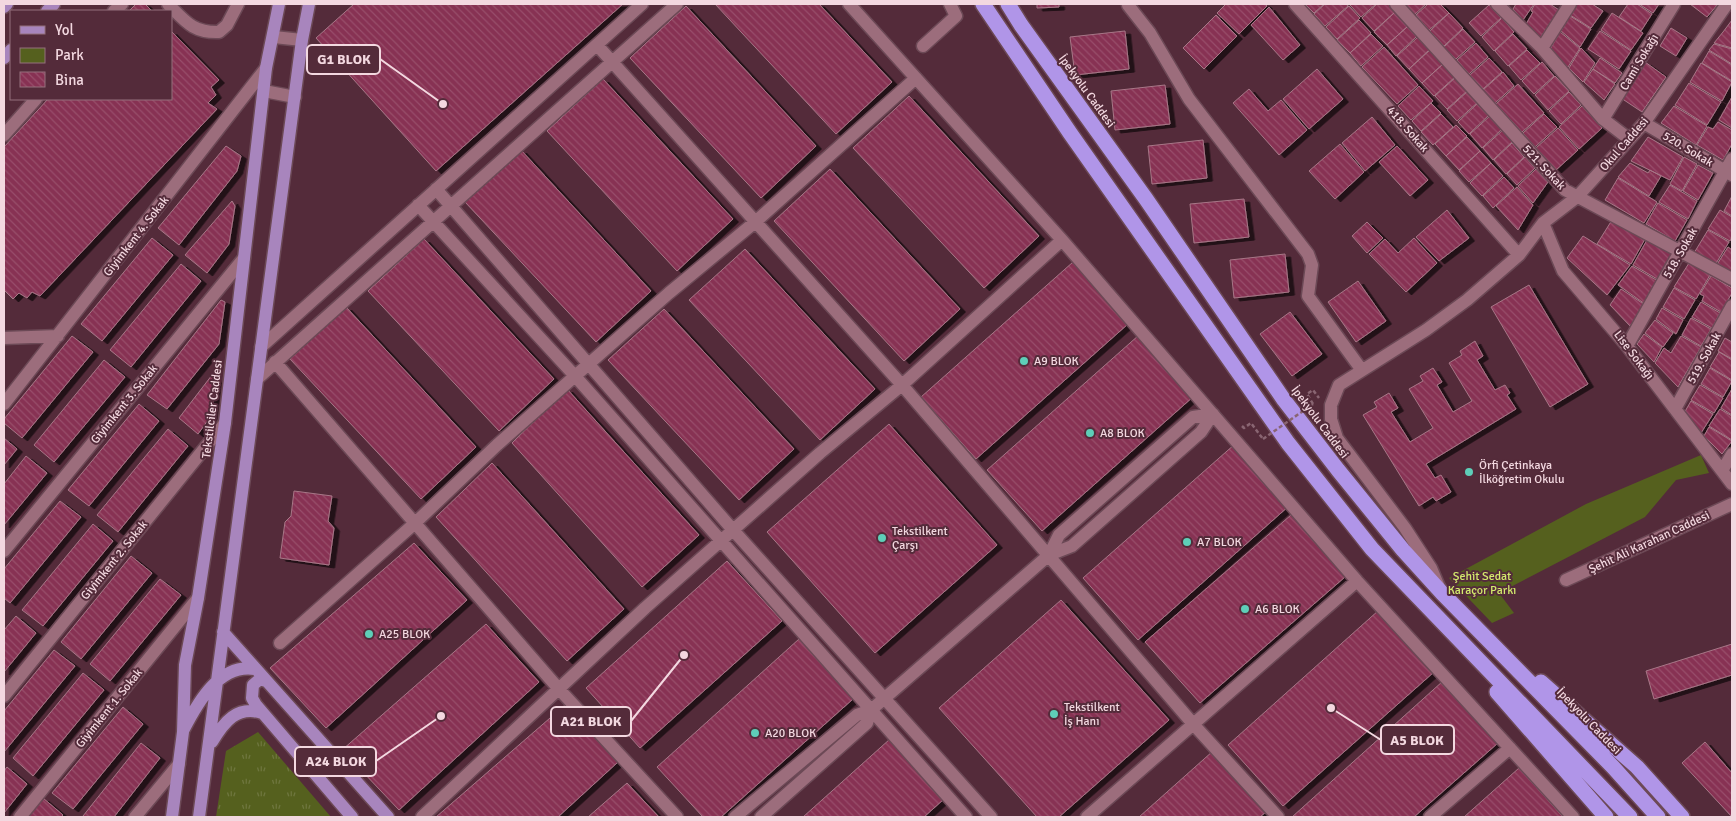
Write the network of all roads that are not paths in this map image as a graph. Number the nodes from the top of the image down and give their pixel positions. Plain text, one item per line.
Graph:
1 (7, 4) edge
2 (168, 4) edge
3 (238, 4) edge
4 (279, 4) edge
5 (309, 4) edge
6 (642, 4) edge
7 (677, 4) edge
8 (848, 4) edge
9 (950, 4) edge
10 (983, 4) edge
11 (1008, 4) edge
12 (1015, 4) edge
13 (1127, 4) edge
14 (1295, 4) edge
15 (1396, 4) edge
16 (1497, 4) edge
17 (1570, 4) edge
18 (1674, 4) edge
19 (1727, 4) edge
20 (4, 7) edge
21 (1021, 25) junction
22 (274, 37) junction
23 (302, 40) junction
24 (597, 45) junction
25 (923, 46) dead end
26 (1542, 48) junction
27 (612, 62) junction
28 (266, 68) junction
29 (916, 78) junction
30 (264, 91) junction
31 (295, 96) junction
32 (35, 100) edge
33 (1603, 119) junction
34 (1644, 123) junction
35 (4, 135) edge
36 (1629, 139) junction
37 (1732, 160) edge
38 (1729, 174) edge
39 (436, 189) junction
40 (1577, 197) junction
41 (418, 205) junction
42 (451, 206) junction
43 (433, 222) junction
44 (754, 223) junction
45 (1543, 223) junction
46 (1062, 240) junction
47 (1681, 251) junction
48 (1519, 255) junction
49 (244, 258) junction
50 (1732, 279) edge
51 (1732, 306) edge
52 (58, 336) junction
53 (4, 338) edge
54 (1627, 346) junction
55 (261, 347) junction
56 (275, 362) junction
57 (589, 364) junction
58 (1361, 370) junction
59 (575, 376) junction
60 (257, 379) junction
61 (902, 386) junction
62 (4, 404) edge
63 (1675, 409) junction
64 (1213, 414) junction
65 (225, 423) junction
66 (1732, 454) edge
67 (1723, 470) junction
68 (1732, 484) edge
69 (1732, 504) edge
70 (414, 524) junction
71 (733, 530) junction
72 (720, 542) junction
73 (4, 551) edge
74 (1048, 555) junction
75 (1566, 580) dead end
76 (1357, 581) junction
77 (1442, 593) junction
78 (198, 598) junction
79 (223, 632) junction
80 (1455, 637) junction
81 (280, 643) dead end
82 (1502, 653) junction
83 (255, 669) junction
84 (218, 680) junction
85 (266, 681) junction
86 (558, 688) junction
87 (4, 696) edge
88 (885, 698) junction
89 (871, 710) junction
90 (262, 714) junction
91 (1194, 725) junction
92 (183, 732) junction
93 (209, 745) junction
94 (1510, 748) junction
95 (179, 764) junction
96 (20, 817) edge
97 (135, 817) edge
98 (172, 817) edge
99 (199, 817) edge
100 (352, 817) edge
101 (388, 817) edge
102 (422, 817) edge
103 (677, 817) edge
104 (735, 817) edge
105 (761, 817) edge
106 (966, 817) edge
107 (991, 817) edge
108 (1087, 817) edge
109 (1278, 817) edge
110 (1430, 817) edge
111 (1573, 817) edge
112 (1606, 817) edge
113 (1630, 817) edge
114 (1658, 817) edge
115 (1682, 817) edge

1 - 20 main road
2 - 3 street
4 - 22 main road, Tekstilciler Caddesi
5 - 23 main road
6 - 24 street
7 - 27 street
8 - 29 street
9 - 25 street
10 - 80 highway
11 - 21 highway, İpekyolu Caddesi
12 - 21 highway
13 - 58 street
14 - 48 street, 418. Sokak
15 - 40 street, 521. Sokak
16 - 26 street
17 - 26 street
18 - 33 street, Cami Sokağı
19 - 34 street, Okul Caddesi
21 - 77 highway, İpekyolu Caddesi
22 - 23 street
22 - 28 main road, Tekstilciler Caddesi
23 - 31 main road
24 - 27 street
24 - 39 street
26 - 33 street
27 - 42 street
27 - 44 street
28 - 30 main road, Tekstilciler Caddesi
28 - 52 street, Giyimkent 4. Sokak
29 - 44 street
29 - 46 street
30 - 31 street
30 - 49 main road, Tekstilciler Caddesi
31 - 55 main road
32 - 35 street
33 - 36 street
34 - 36 street, Okul Caddesi
34 - 38 street, 520. Sokak
36 - 40 street, Okul Caddesi
37 - 38 street, 518. Sokak
38 - 47 street, 518. Sokak
39 - 41 street
39 - 42 street
40 - 45 street, Okul Caddesi
40 - 47 street, 521. Sokak
41 - 43 street
41 - 55 street
42 - 43 street
42 - 57 street
43 - 56 street
43 - 59 street
44 - 57 street
44 - 61 street
45 - 48 street, Okul Caddesi
45 - 54 street, Lise Sokağı
46 - 61 street
46 - 64 street
47 - 50 street, 521. Sokak
47 - 54 street, 518. Sokak
48 - 58 street, Okul Caddesi
49 - 65 main road, Tekstilciler Caddesi
49 - 73 street, Giyimkent 3. Sokak
51 - 63 street, 519. Sokak
52 - 53 street
52 - 62 street, Giyimkent 4. Sokak
54 - 63 street, Lise Sokağı
55 - 60 main road
56 - 60 street
56 - 70 street
57 - 59 street
57 - 71 street
58 - 77 street, Okul Caddesi
59 - 70 street
59 - 72 street
60 - 79 main road
61 - 71 street
61 - 74 street
63 - 67 street, Lise Sokağı
64 - 74 street
64 - 76 street
65 - 78 main road, Tekstilciler Caddesi
65 - 87 street, Giyimkent 2. Sokak
66 - 67 street
67 - 68 street, Lise Sokağı
69 - 75 street, Şehit Ali Karahan Caddesi
70 - 81 street
70 - 86 street
71 - 72 street
71 - 88 street
72 - 86 street
72 - 89 street
74 - 88 street
74 - 91 street
76 - 91 street
76 - 94 street
77 - 82 highway, İpekyolu Caddesi
78 - 92 main road, Tekstilciler Caddesi
78 - 96 street, Giyimkent 1. Sokak
79 - 83 main road
79 - 84 main road
80 - 112 highway
80 - 113 highway
82 - 114 highway, İpekyolu Caddesi
82 - 115 highway
83 - 84 main road
83 - 85 main road
84 - 92 main road
84 - 93 main road
85 - 90 main road
85 - 101 main road
86 - 102 street
86 - 103 street
88 - 89 street
88 - 107 street
89 - 104 street
89 - 105 street
89 - 106 street
90 - 93 main road
90 - 100 main road
91 - 108 street
91 - 109 street
92 - 95 main road, Tekstilciler Caddesi
93 - 99 main road
94 - 110 street
94 - 111 street
95 - 97 street
95 - 98 main road, Tekstilciler Caddesi

